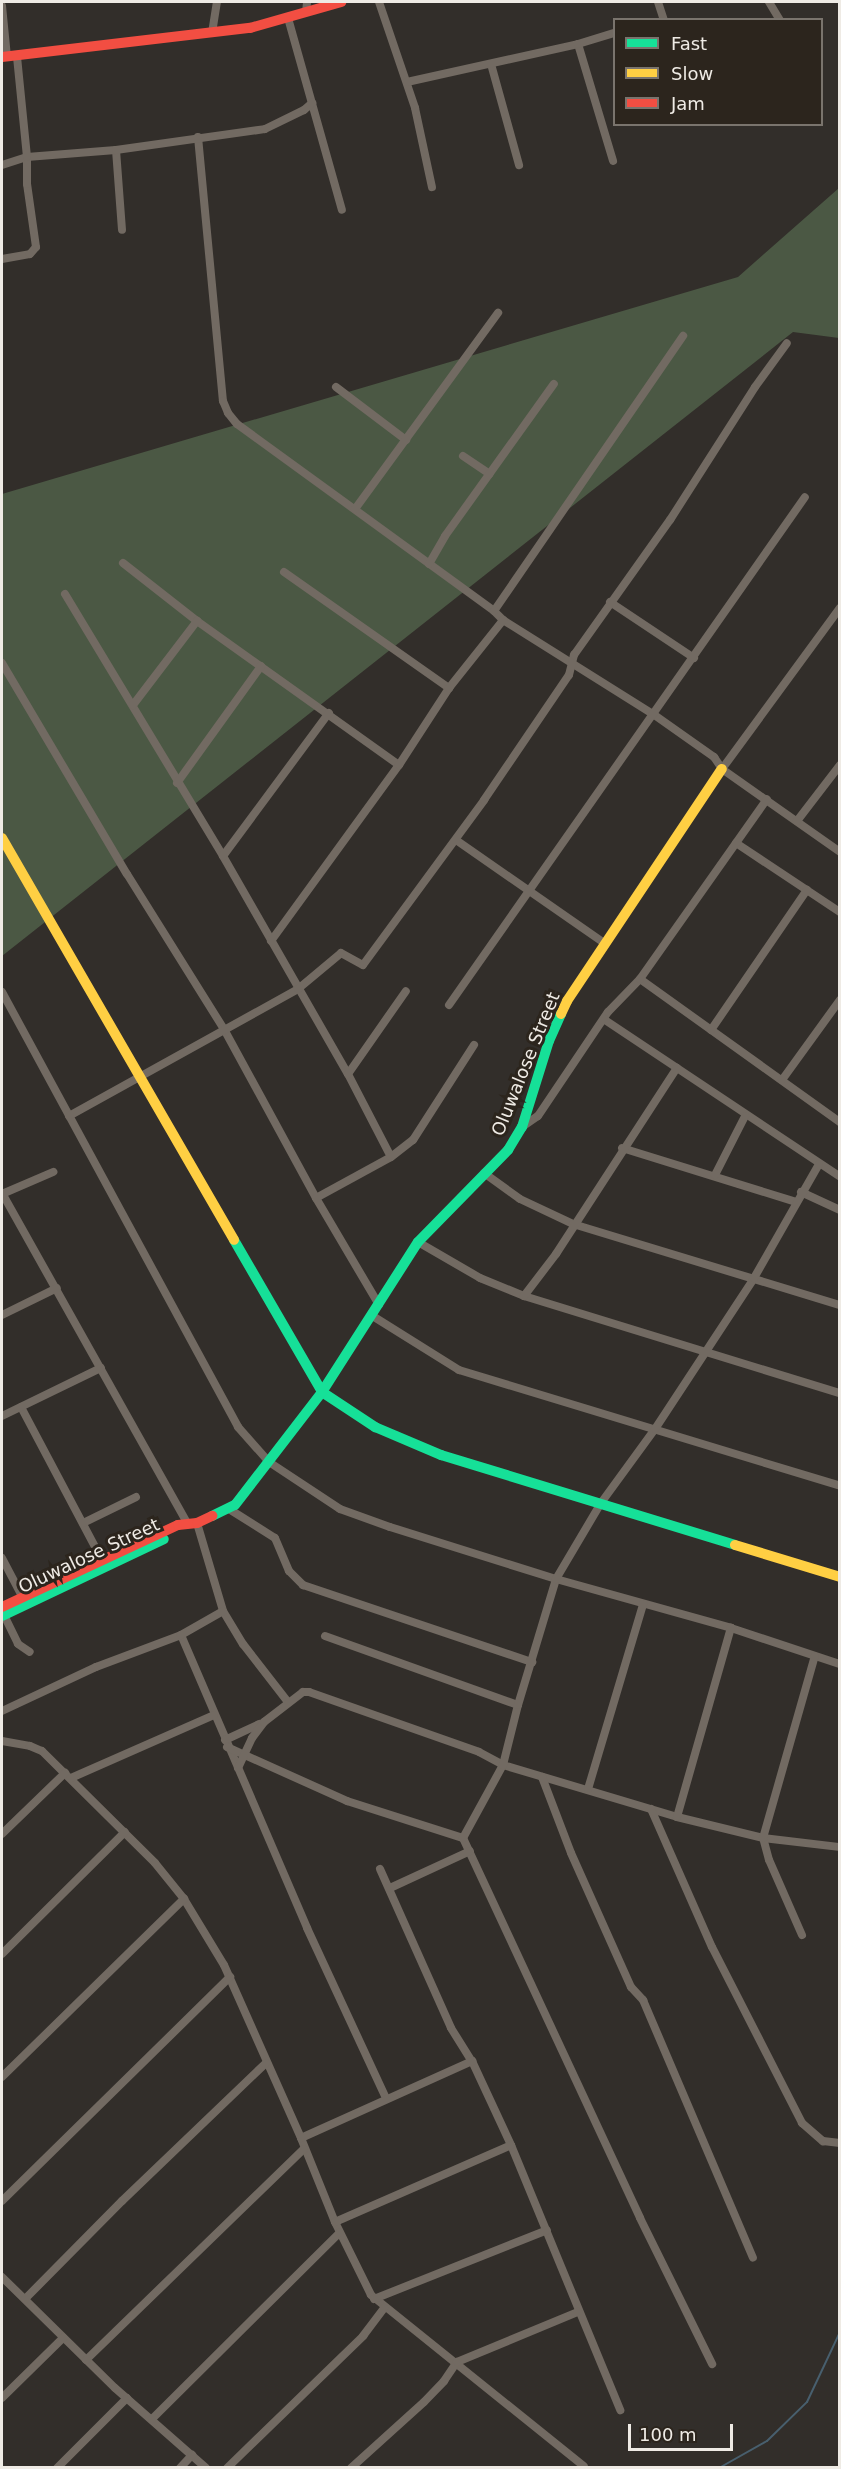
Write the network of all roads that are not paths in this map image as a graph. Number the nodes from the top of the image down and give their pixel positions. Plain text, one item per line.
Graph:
1 (217, 2) edge
2 (341, 2) edge
3 (379, 2) edge
4 (658, 2) edge
5 (769, 2) edge
6 (2, 6) edge
7 (307, 7) edge
8 (288, 18) junction
9 (663, 18) edge
10 (779, 18) edge
11 (212, 33) junction
12 (613, 34) edge
13 (578, 44) junction
14 (9, 57) edge
15 (491, 64) junction
16 (407, 82) junction
17 (312, 103) junction
18 (198, 137) junction
19 (116, 150) junction
20 (27, 158) junction
21 (613, 161) dead end
22 (2, 165) edge
23 (519, 165) dead end
24 (432, 187) dead end
25 (342, 210) dead end
26 (122, 230) dead end
27 (2, 259) edge
28 (498, 313) dead end
29 (683, 336) dead end
30 (787, 343) dead end
31 (554, 384) dead end
32 (336, 387) dead end
33 (406, 440) junction
34 (463, 456) dead end
35 (490, 474) junction
36 (805, 497) dead end
37 (355, 509) junction
38 (123, 563) dead end
39 (429, 564) junction
40 (284, 572) dead end
41 (65, 594) dead end
42 (610, 602) junction
43 (840, 608) edge
44 (494, 611) junction
45 (503, 620) junction
46 (197, 621) junction
47 (694, 658) junction
48 (2, 663) edge
49 (572, 664) junction
50 (261, 666) junction
51 (449, 688) junction
52 (133, 705) junction
53 (329, 713) junction
54 (653, 714) junction
55 (399, 765) junction
56 (840, 765) edge
57 (722, 769) junction
58 (177, 783) junction
59 (767, 799) junction
60 (797, 821) junction
61 (2, 838) edge
62 (456, 840) junction
63 (736, 843) junction
64 (840, 852) edge
65 (223, 856) junction
66 (807, 890) junction
67 (527, 891) junction
68 (840, 912) edge
69 (271, 941) junction
70 (604, 943) junction
71 (640, 979) junction
72 (298, 988) junction
73 (406, 991) dead end
74 (2, 992) edge
75 (840, 1000) edge
76 (449, 1005) dead end
77 (836, 1013) edge
78 (605, 1020) junction
79 (711, 1030) junction
80 (225, 1031) junction
81 (474, 1045) dead end
82 (677, 1068) junction
83 (348, 1074) junction
84 (141, 1075) junction
85 (782, 1080) junction
86 (69, 1116) junction
87 (745, 1116) junction
88 (840, 1122) edge
89 (522, 1127) junction
90 (622, 1148) junction
91 (391, 1157) junction
92 (819, 1164) junction
93 (53, 1172) dead end
94 (484, 1173) junction
95 (715, 1175) junction
96 (840, 1177) edge
97 (801, 1192) junction
98 (2, 1194) edge
99 (316, 1198) junction
100 (796, 1202) junction
101 (840, 1210) edge
102 (573, 1224) junction
103 (418, 1242) junction
104 (754, 1278) junction
105 (57, 1288) junction
106 (525, 1296) junction
107 (379, 1305) junction
108 (840, 1305) edge
109 (2, 1315) edge
110 (372, 1315) junction
111 (705, 1352) junction
112 (101, 1368) junction
113 (322, 1392) junction
114 (840, 1393) edge
115 (21, 1407) junction
116 (2, 1416) edge
117 (655, 1429) junction
118 (269, 1462) junction
119 (840, 1486) edge
120 (136, 1497) dead end
121 (601, 1503) junction
122 (228, 1509) junction
123 (83, 1522) junction
124 (193, 1524) junction
125 (2, 1558) edge
126 (102, 1560) junction
127 (840, 1576) edge
128 (556, 1580) junction
129 (23, 1598) junction
130 (643, 1604) junction
131 (223, 1611) junction
132 (2, 1612) edge
133 (730, 1628) junction
134 (181, 1635) junction
135 (325, 1636) dead end
136 (30, 1652) dead end
137 (815, 1656) junction
138 (532, 1662) junction
139 (840, 1664) edge
140 (288, 1702) junction
141 (518, 1705) junction
142 (2, 1711) edge
143 (214, 1715) junction
144 (264, 1722) junction
145 (2, 1741) edge
146 (226, 1744) junction
147 (244, 1755) junction
148 (503, 1765) junction
149 (238, 1768) junction
150 (68, 1776) junction
151 (542, 1777) junction
152 (588, 1789) junction
153 (651, 1809) junction
154 (677, 1817) junction
155 (125, 1832) junction
156 (2, 1834) edge
157 (463, 1838) junction
158 (763, 1838) junction
159 (840, 1848) edge
160 (470, 1851) junction
161 (380, 1869) dead end
162 (390, 1888) junction
163 (184, 1899) junction
164 (802, 1935) dead end
165 (2, 1953) edge
166 (230, 1977) junction
167 (472, 2061) junction
168 (266, 2063) junction
169 (2, 2077) edge
170 (386, 2098) junction
171 (301, 2138) junction
172 (840, 2143) edge
173 (511, 2145) junction
174 (304, 2149) junction
175 (2, 2201) edge
176 (334, 2222) junction
177 (547, 2230) junction
178 (339, 2233) junction
179 (753, 2258) dead end
180 (2, 2277) edge
181 (374, 2299) junction
182 (25, 2300) junction
183 (384, 2308) junction
184 (578, 2312) junction
185 (63, 2338) junction
186 (86, 2360) junction
187 (457, 2362) junction
188 (712, 2364) dead end
189 (2, 2398) edge
190 (127, 2398) junction
191 (620, 2410) dead end
192 (152, 2419) junction
193 (192, 2455) junction
194 (584, 2466) edge
195 (57, 2468) edge
196 (180, 2468) edge
197 (206, 2468) edge
198 (226, 2468) edge
199 (351, 2468) edge

1 - 11 street
2 - 7 street
3 - 16 street
4 - 9 street
5 - 10 street
6 - 14 street
7 - 8 street
8 - 11 street
8 - 17 street
11 - 14 street
12 - 13 street
13 - 15 street
13 - 21 street
14 - 20 street
15 - 16 street
15 - 23 street
16 - 24 street
17 - 18 street
17 - 25 street
18 - 19 street
18 - 37 street
19 - 20 street
19 - 26 street
20 - 22 street
20 - 27 street
28 - 33 street
29 - 44 street
30 - 42 street
31 - 35 street
32 - 33 street
33 - 37 street
34 - 35 street
35 - 39 street
36 - 47 street
37 - 39 street
38 - 46 street
39 - 44 street
40 - 51 street
41 - 52 street
42 - 47 street
42 - 49 street
43 - 57 street, Oluwalose Street
44 - 45 street
45 - 49 street
45 - 51 street
46 - 50 street
46 - 52 street
47 - 54 street
48 - 80 street
49 - 54 street
49 - 62 street
50 - 53 street
50 - 58 street
51 - 55 street
52 - 58 street
53 - 55 street
53 - 65 street
54 - 57 street
54 - 67 street
55 - 69 street
56 - 60 street
57 - 59 street
57 - 70 street, Oluwalose Street
58 - 65 street
59 - 60 street
59 - 63 street
60 - 64 street
61 - 84 street
62 - 67 street
62 - 72 street
63 - 66 street
63 - 71 street
65 - 69 street
66 - 68 street
66 - 79 street
67 - 70 street
67 - 76 street
69 - 72 street
70 - 89 street, Oluwalose Street
71 - 78 street
71 - 79 street
72 - 80 street
72 - 83 street
73 - 83 street
74 - 86 street
75 - 77 street
77 - 85 street
78 - 82 street
78 - 89 street
79 - 85 street
80 - 84 street
80 - 99 street
81 - 91 street
82 - 87 street
82 - 90 street
83 - 91 street
84 - 86 street
84 - 113 street
85 - 88 street
86 - 118 street
87 - 92 street
87 - 95 street
89 - 94 street, Oluwalose Street
90 - 95 street
90 - 102 street
91 - 99 street
92 - 96 street
92 - 97 street
93 - 98 street
94 - 102 street
94 - 103 street, Oluwalose Street
95 - 100 street
97 - 100 street
97 - 101 street
98 - 105 street
99 - 107 street
100 - 104 street
102 - 104 street
102 - 106 street
103 - 106 street
103 - 107 street, Oluwalose Street
104 - 108 street
104 - 111 street
105 - 109 street
105 - 112 street
106 - 111 street
107 - 110 street, Oluwalose Street
110 - 113 street, Oluwalose Street
110 - 117 street
111 - 114 street
111 - 117 street
112 - 115 street
112 - 124 street
113 - 118 street, Oluwalose Street
113 - 121 street
115 - 116 street
115 - 123 street
117 - 119 street
117 - 121 street
118 - 122 street, Oluwalose Street
118 - 128 street
120 - 123 street
121 - 127 street
121 - 128 street
122 - 124 street, Oluwalose Street
122 - 138 street
123 - 126 street
124 - 126 street, Oluwalose Street
124 - 131 street
124 - 132 street, Oluwalose Street
125 - 129 street
126 - 129 street, Oluwalose Street
128 - 130 street
128 - 138 street
129 - 132 street, Oluwalose Street
130 - 133 street
130 - 152 street
131 - 134 street
131 - 140 street
132 - 136 street
133 - 137 street
133 - 154 street
134 - 142 street
134 - 143 street
135 - 141 street
137 - 139 street
137 - 158 street
138 - 141 street
140 - 144 street
140 - 148 street
141 - 148 street
143 - 146 street
143 - 150 street
144 - 146 street
144 - 147 street
145 - 150 street
146 - 147 street
146 - 149 street
147 - 149 street
147 - 157 street
148 - 151 street
148 - 157 street
149 - 170 street
150 - 155 street
150 - 156 street
151 - 152 street
151 - 179 street
152 - 153 street
153 - 154 street
153 - 172 street
154 - 158 street
155 - 163 street
155 - 165 street
157 - 160 street
158 - 159 street
158 - 164 street
160 - 162 street
160 - 188 street
161 - 162 street
162 - 167 street
163 - 166 street
163 - 169 street
166 - 168 street
166 - 175 street
167 - 170 street
167 - 173 street
168 - 171 street
168 - 182 street
170 - 171 street
171 - 174 street
173 - 176 street
173 - 177 street
174 - 176 street
174 - 186 street
176 - 178 street
177 - 181 street
177 - 184 street
178 - 181 street
178 - 192 street
180 - 182 street
181 - 183 street
182 - 185 street
183 - 187 street
183 - 198 street
184 - 187 street
184 - 191 street
185 - 186 street
185 - 189 street
186 - 190 street
187 - 194 street
187 - 199 street
190 - 192 street
190 - 195 street
192 - 193 street
193 - 196 street
193 - 197 street

